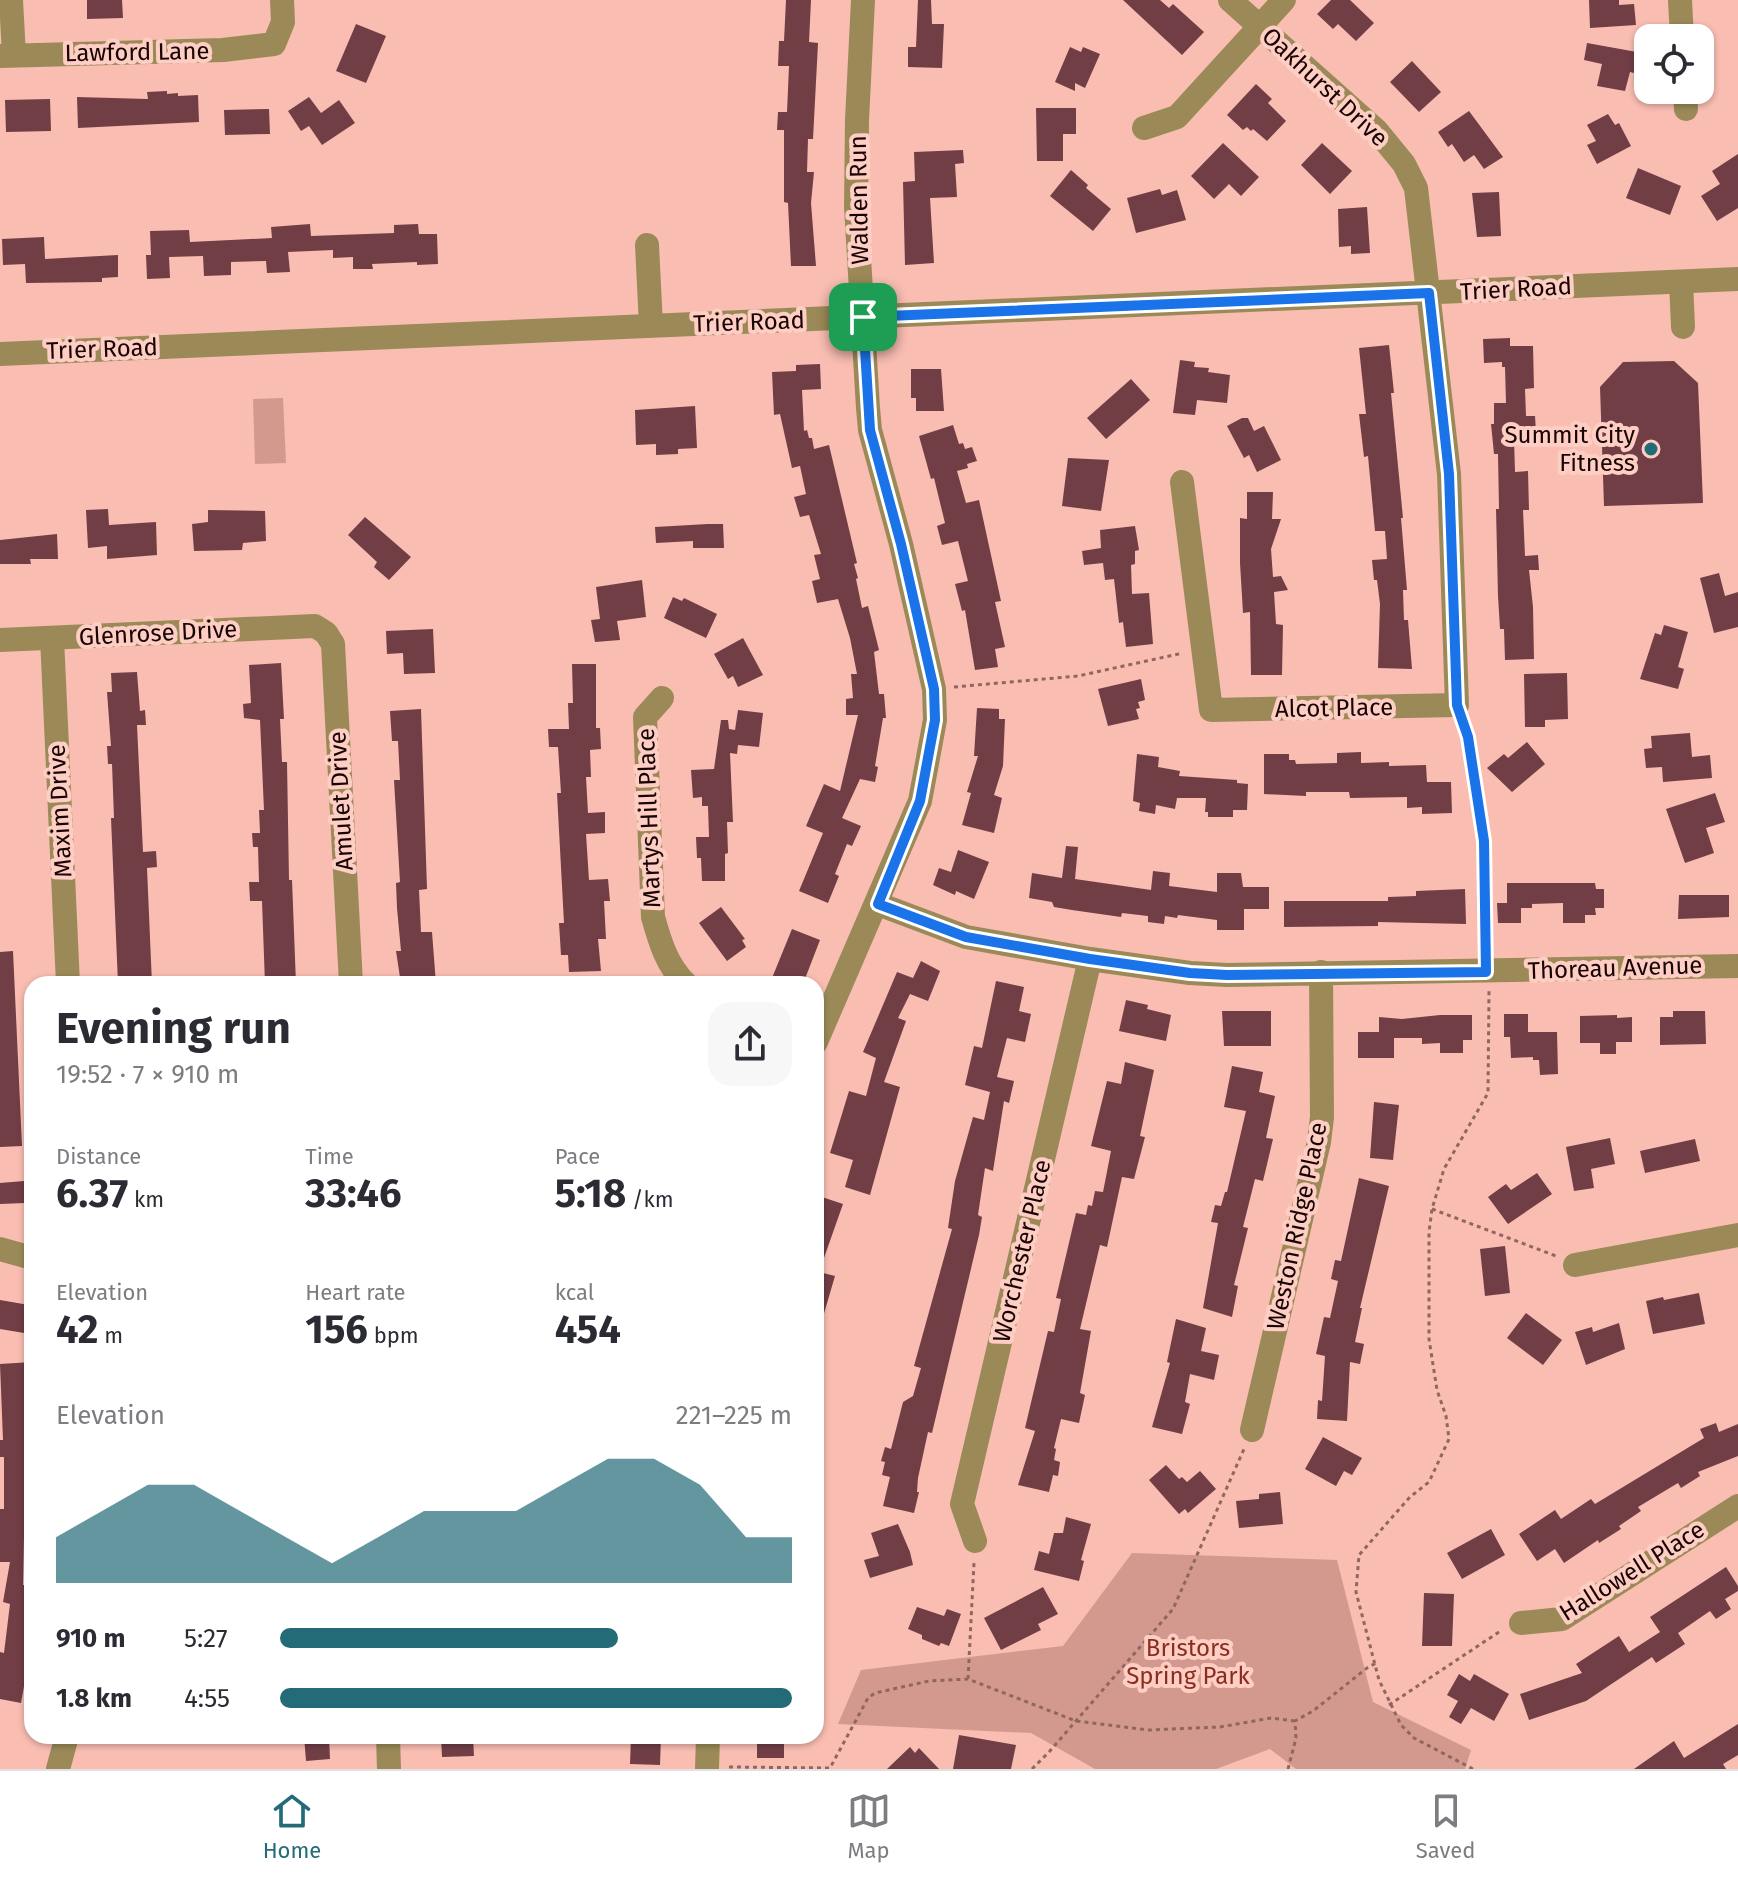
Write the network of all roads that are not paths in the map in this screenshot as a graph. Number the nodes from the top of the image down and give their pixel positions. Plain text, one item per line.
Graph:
1 (11, 0) edge
2 (282, 0) edge
3 (863, 0) edge
4 (1230, 0) edge
5 (1284, 0) edge
6 (1680, 0) edge
7 (1681, 24) edge
8 (1261, 27) junction
9 (7, 55) edge
10 (1144, 128) dead end
11 (647, 245) dead end
12 (1738, 279) edge
13 (1681, 282) junction
14 (1429, 293) junction
15 (863, 317) junction
16 (651, 326) junction
17 (1683, 327) dead end
18 (0, 354) edge
19 (1182, 482) dead end
20 (315, 626) joint
21 (52, 638) junction
22 (0, 640) edge
23 (662, 698) dead end
24 (1457, 705) joint
25 (878, 904) junction
26 (1090, 959) junction
27 (1738, 966) edge
28 (1321, 972) junction
29 (68, 976) edge
30 (351, 976) edge
31 (678, 976) edge
32 (824, 1024) edge
33 (1738, 1235) edge
34 (0, 1249) edge
35 (24, 1256) edge
36 (1575, 1265) road end
37 (1252, 1430) road end
38 (1738, 1506) edge
39 (975, 1541) road end
40 (1521, 1623) road end
41 (65, 1744) edge
42 (388, 1744) edge
43 (708, 1744) edge
44 (707, 1768) edge
45 (58, 1769) edge
46 (389, 1769) edge

1 - 9 street
2 - 9 street, Lawford Lane
3 - 15 street, Walden Run
4 - 8 street, Oakhurst Drive
5 - 8 street
6 - 7 street
8 - 10 street
8 - 14 street, Oakhurst Drive
11 - 16 street
12 - 13 street, Trier Road
13 - 14 street, Trier Road
13 - 17 street
14 - 15 street, Trier Road
14 - 24 street, Oakhurst Drive
15 - 16 street, Trier Road
15 - 25 street, Walden Run
16 - 18 street, Trier Road
19 - 24 street, Alcot Place
20 - 21 street, Glenrose Drive
20 - 30 street, Amulet Drive
21 - 22 street, Glenrose Drive
21 - 29 street, Maxim Drive
23 - 31 street, Martys Hill Place
25 - 26 street, Thoreau Avenue
25 - 32 street, Walden Run
26 - 28 street, Thoreau Avenue
26 - 39 street, Worchester Place
27 - 28 street, Thoreau Avenue
28 - 37 street, Weston Ridge Place
33 - 36 street
34 - 35 street
38 - 40 street, Hallowell Place
41 - 45 street
42 - 46 street
43 - 44 street

